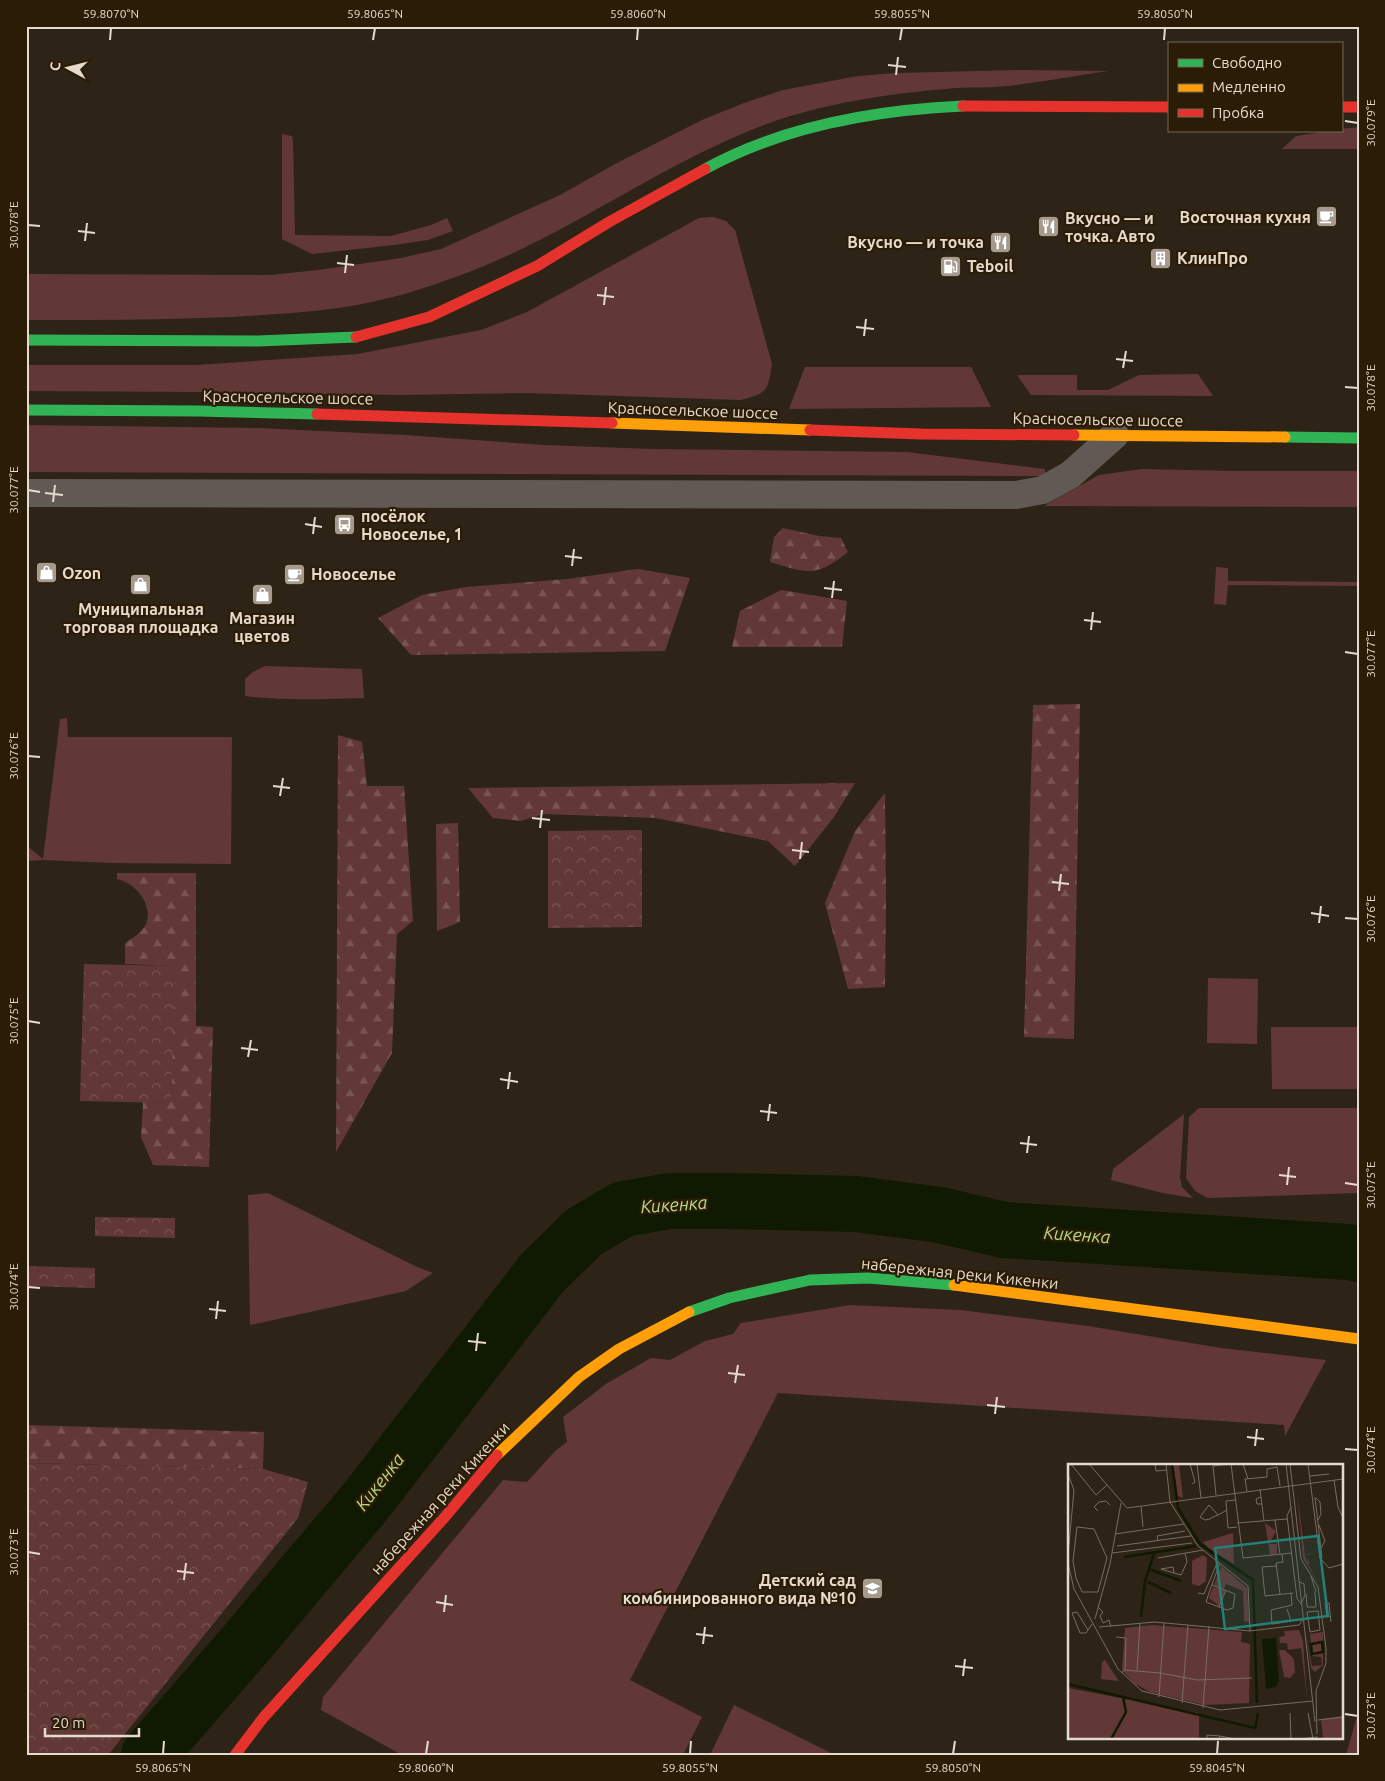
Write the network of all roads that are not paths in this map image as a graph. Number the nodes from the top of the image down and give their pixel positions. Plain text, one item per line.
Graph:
1 (1168, 107) edge
2 (1342, 107) edge
3 (1359, 107) edge
4 (26, 340) edge
5 (26, 410) edge
6 (1115, 435) junction
7 (1359, 438) edge
8 (26, 492) edge
9 (1359, 1339) edge
10 (235, 1755) edge

1 - 4 main road
2 - 3 main road
5 - 6 main road, Красносельское шоссе
6 - 7 main road, Красносельское шоссе
6 - 8 street
9 - 10 main road, набережная реки Кикенки

